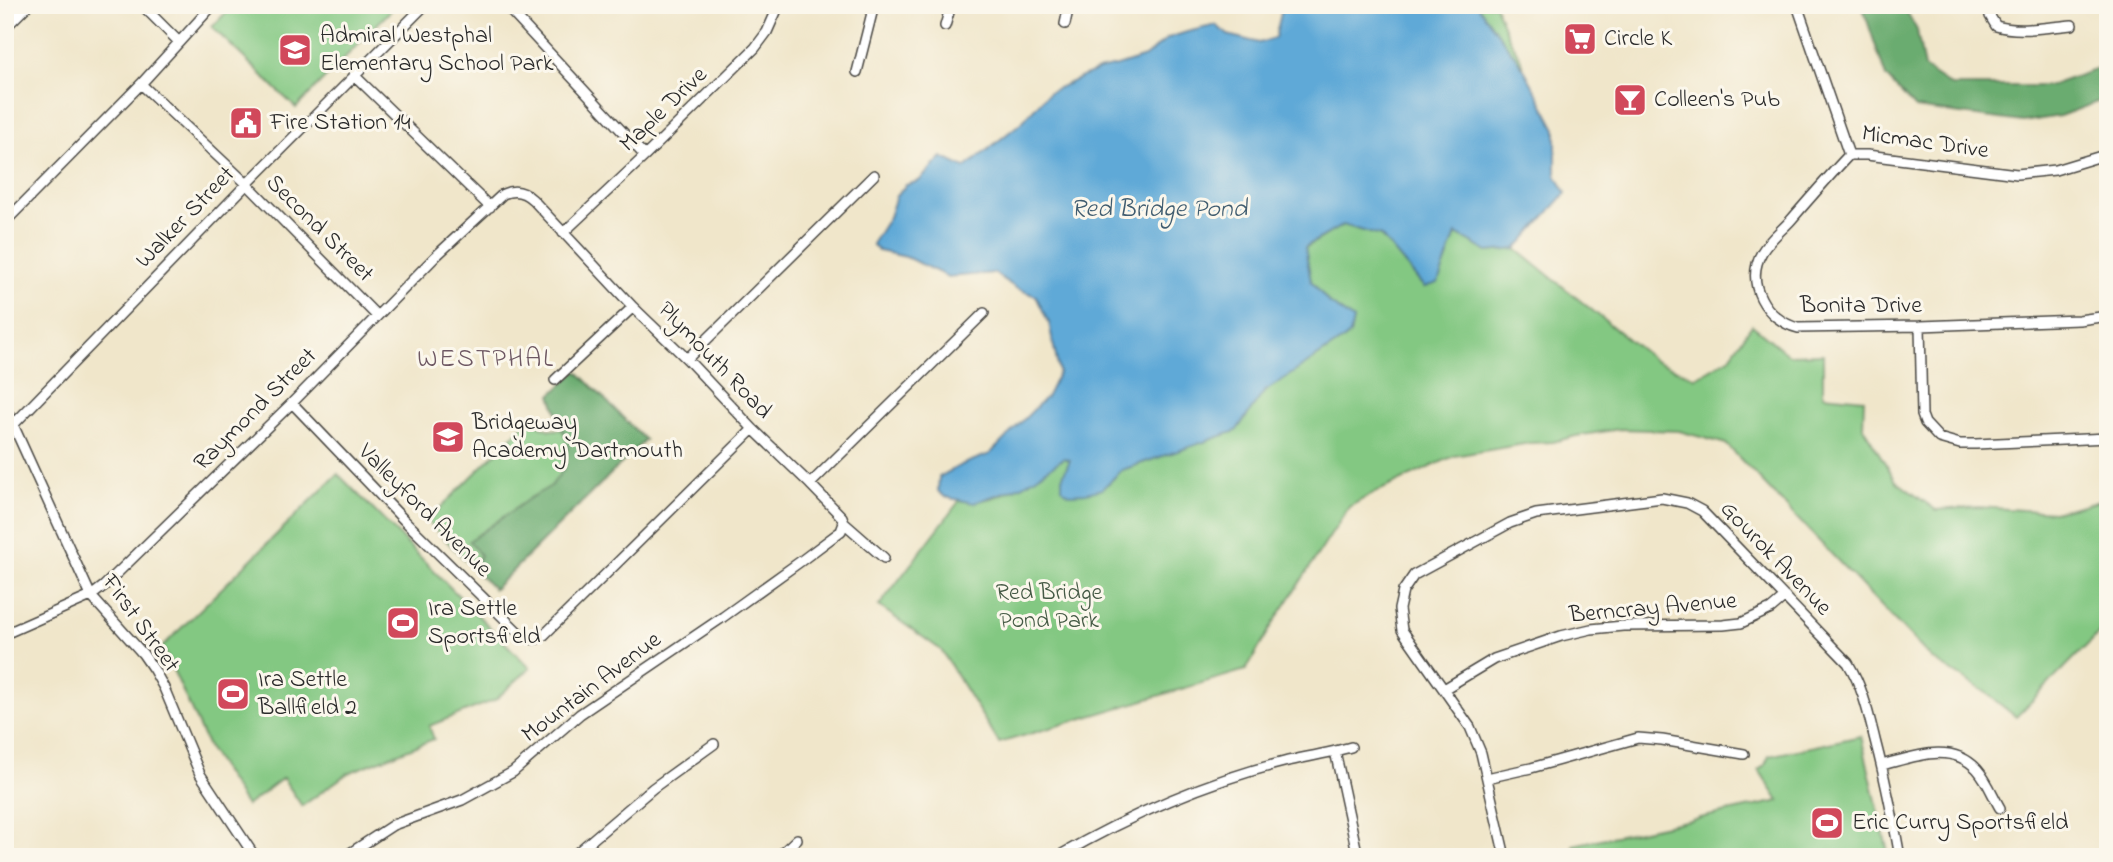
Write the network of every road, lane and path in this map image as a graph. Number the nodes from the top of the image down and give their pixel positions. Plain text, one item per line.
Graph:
1 (28, 5) edge
2 (142, 5) edge
3 (213, 5) edge
4 (425, 5) edge
5 (505, 5) edge
6 (779, 5) edge
7 (874, 5) edge
8 (951, 5) edge
9 (1069, 5) edge
10 (1797, 5) edge
11 (1988, 5) edge
12 (1065, 24) dead end
13 (2072, 25) dead end
14 (945, 26) dead end
15 (5, 28) edge
16 (178, 41) junction
17 (857, 72) dead end
18 (354, 75) junction
19 (141, 83) junction
20 (2108, 154) edge
21 (1849, 155) junction
22 (645, 156) junction
23 (874, 174) dead end
24 (247, 184) junction
25 (517, 191) joint
26 (490, 207) junction
27 (5, 222) edge
28 (563, 233) junction
29 (633, 307) junction
30 (984, 313) dead end
31 (377, 316) junction
32 (2108, 317) edge
33 (1920, 326) junction
34 (687, 359) junction
35 (555, 380) dead end
36 (292, 403) junction
37 (5, 407) edge
38 (9, 427) edge
39 (752, 429) junction
40 (2108, 438) edge
41 (810, 484) junction
42 (844, 523) junction
43 (884, 558) dead end
44 (91, 596) junction
45 (1785, 597) junction
46 (5, 634) edge
47 (1444, 689) junction
48 (714, 744) dead end
49 (1352, 747) dead end
50 (1335, 751) junction
51 (1744, 754) dead end
52 (1882, 765) junction
53 (1487, 778) junction
54 (2000, 808) dead end
55 (797, 839) dead end
56 (255, 857) edge
57 (344, 857) edge
58 (572, 857) edge
59 (778, 857) edge
60 (1057, 857) edge
61 (1358, 857) edge
62 (1506, 857) edge
63 (1900, 857) edge

1 - 15 street
2 - 16 street
3 - 16 street
4 - 18 street, Walker Street
5 - 22 street
6 - 22 street, Maple Drive
7 - 17 street
8 - 14 street
9 - 12 street
10 - 21 street, Micmac Drive
11 - 13 street
16 - 19 street
18 - 24 street, Walker Street
18 - 26 street
19 - 24 street, Second Street
19 - 27 street
20 - 21 street, Micmac Drive
21 - 33 street, Bonita Drive
22 - 28 street, Maple Drive
23 - 34 street
24 - 31 street, Second Street
24 - 38 street, Walker Street
25 - 26 street, Raymond Street
25 - 28 street, Plymouth Road
26 - 31 street, Raymond Street
28 - 29 street, Plymouth Road
29 - 34 street, Plymouth Road
29 - 35 street
30 - 41 street
31 - 36 street, Raymond Street
32 - 33 street, Bonita Drive
33 - 40 street
34 - 39 street, Plymouth Road
36 - 39 street, Valleyford Avenue
36 - 44 street, Raymond Street
37 - 38 street, First Street
38 - 44 street, First Street
39 - 41 street, Plymouth Road
41 - 42 street, Plymouth Road
42 - 43 street, Plymouth Road
42 - 57 street, Mountain Avenue
44 - 46 street, Raymond Street
44 - 56 street, First Street
45 - 47 street, Berncray Avenue
45 - 47 street, Gourok Avenue
45 - 52 street, Gourok Avenue
47 - 53 street, Gourok Avenue
48 - 58 street
49 - 50 street
50 - 60 street
50 - 61 street
51 - 53 street
52 - 54 street
52 - 63 street, Gourok Avenue
53 - 62 street, Gourok Avenue
55 - 59 street

